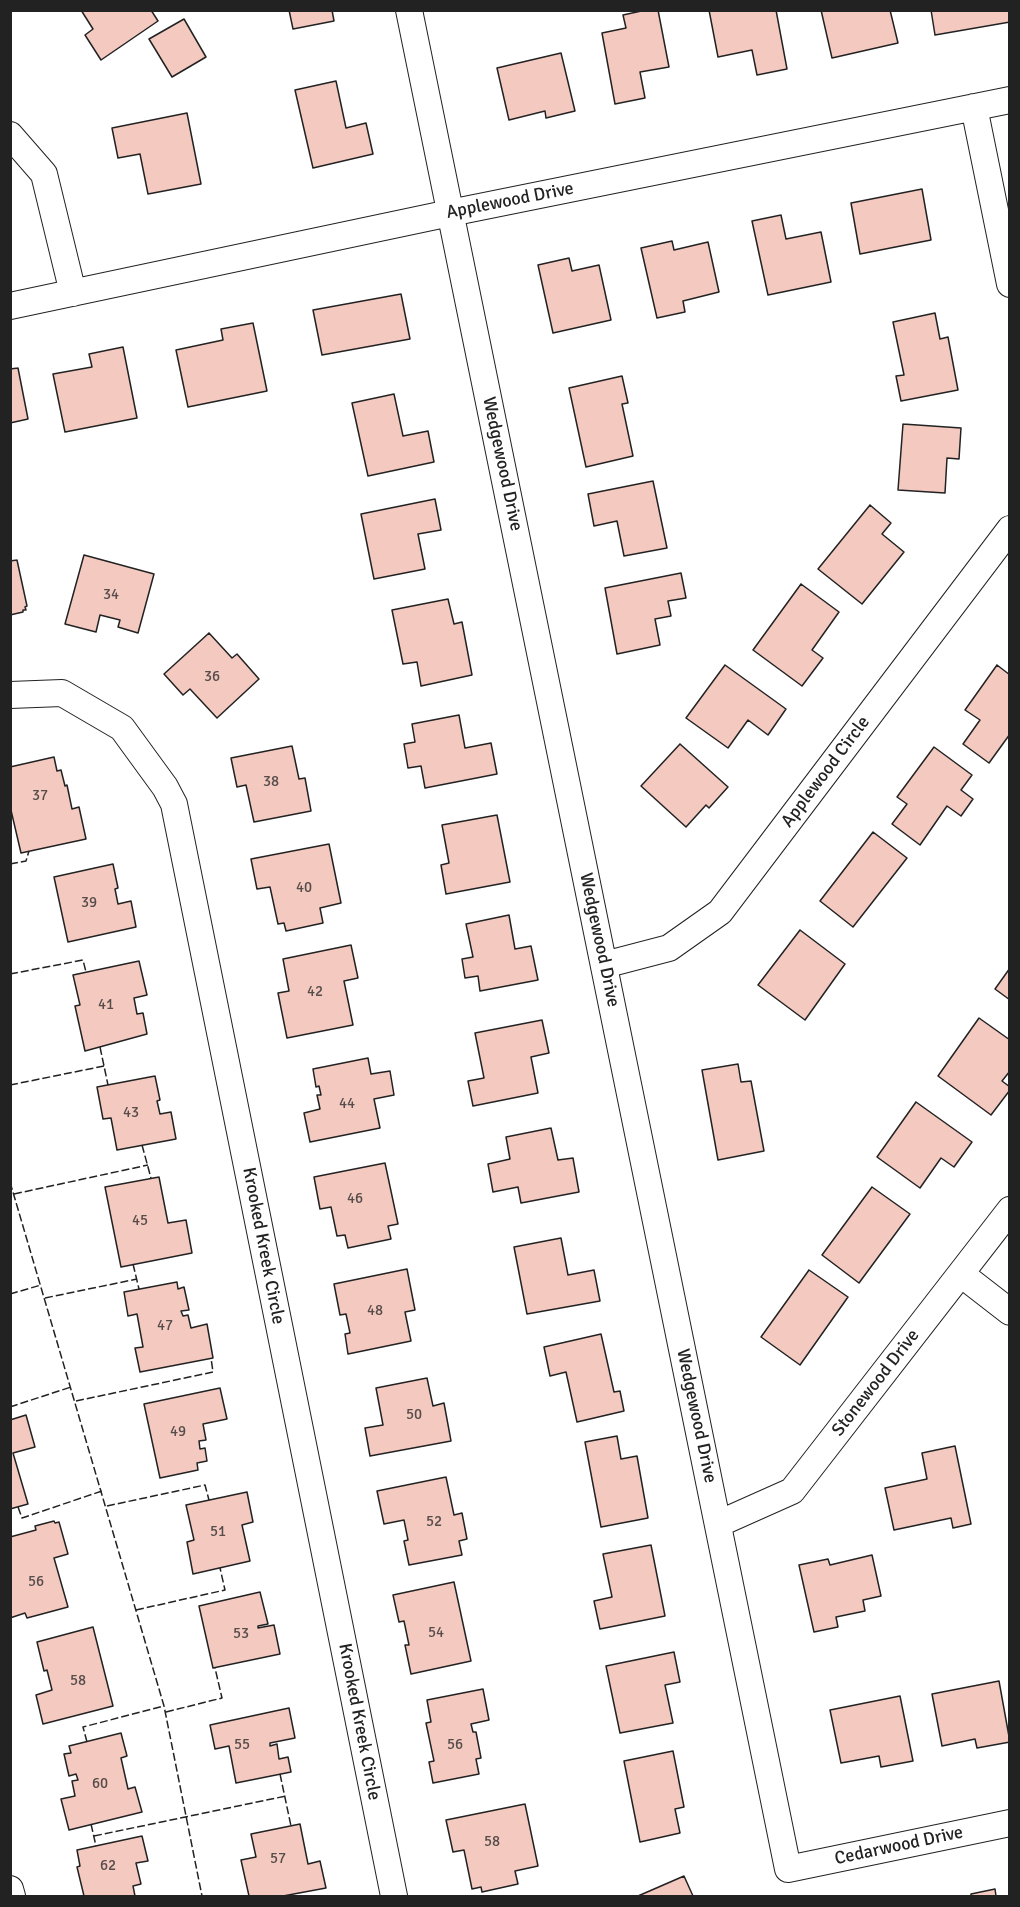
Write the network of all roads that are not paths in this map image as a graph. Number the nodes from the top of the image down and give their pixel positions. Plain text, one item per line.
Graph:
1 (409, 10) edge
2 (1010, 100) edge
3 (974, 107) junction
4 (10, 135) edge
5 (450, 213) junction
6 (1010, 284) edge
7 (73, 293) junction
8 (10, 306) edge
9 (1010, 529) edge
10 (10, 695) edge
11 (604, 965) junction
12 (1010, 1210) edge
13 (961, 1274) junction
14 (1010, 1312) edge
15 (718, 1524) junction
16 (1010, 1823) edge
17 (788, 1869) joint
18 (10, 1889) edge
19 (12, 1896) edge
20 (394, 1896) edge

1 - 5 street, Wedgewood Drive
2 - 3 street, Applewood Drive
3 - 5 street, Applewood Drive
3 - 6 street
4 - 7 street
5 - 7 street, Applewood Drive
5 - 11 street, Wedgewood Drive
7 - 8 street, Applewood Drive
9 - 11 street, Applewood Circle
10 - 20 street, Krooked Kreek Circle
11 - 15 street, Wedgewood Drive
12 - 13 street, Stonewood Drive
13 - 14 street
13 - 15 street, Stonewood Drive
15 - 17 street, Wedgewood Drive
16 - 17 street, Cedarwood Drive
18 - 19 street

